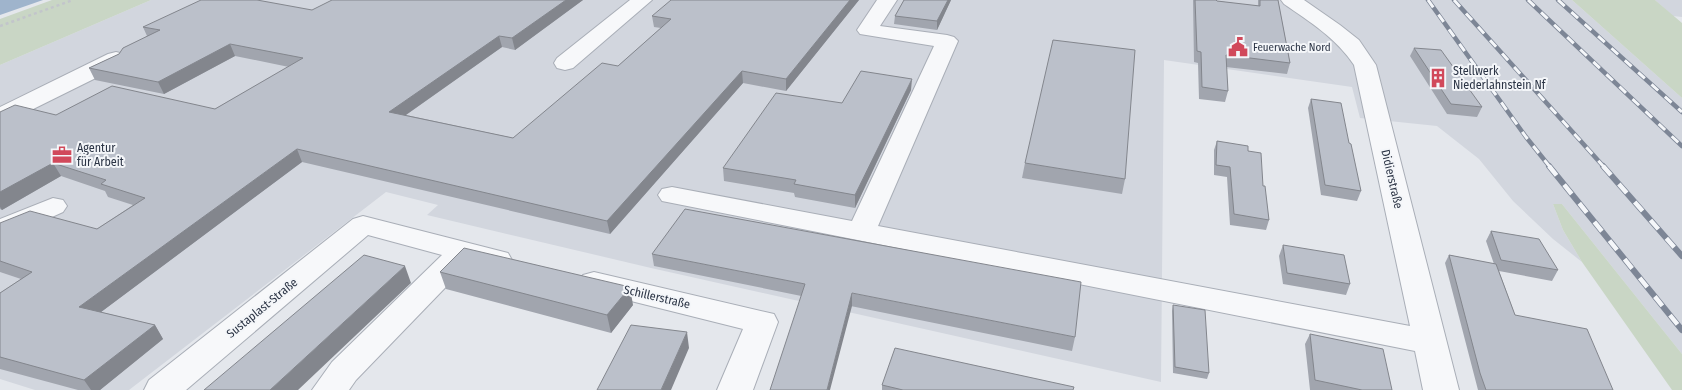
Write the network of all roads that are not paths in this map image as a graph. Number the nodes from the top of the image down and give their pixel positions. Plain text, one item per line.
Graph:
1 (642, 0) edge
2 (887, 0) edge
3 (1291, 0) edge
4 (116, 60) edge
5 (565, 63) dead end
6 (0, 116) edge
7 (672, 195) dead end
8 (53, 206) dead end
9 (0, 230) edge
10 (862, 230) junction
11 (463, 252) junction
12 (521, 265) edge
13 (569, 276) edge
14 (1430, 342) junction
15 (162, 390) edge
16 (330, 390) edge
17 (735, 390) edge
18 (1441, 390) edge

1 - 5 street
2 - 10 street
3 - 14 street, Didierstraße
4 - 6 street
7 - 10 street
8 - 9 street
10 - 14 street
11 - 12 street
11 - 15 street, Sustaplast-Straße
11 - 16 street
13 - 17 street, Schillerstraße
14 - 18 street, Didierstraße

